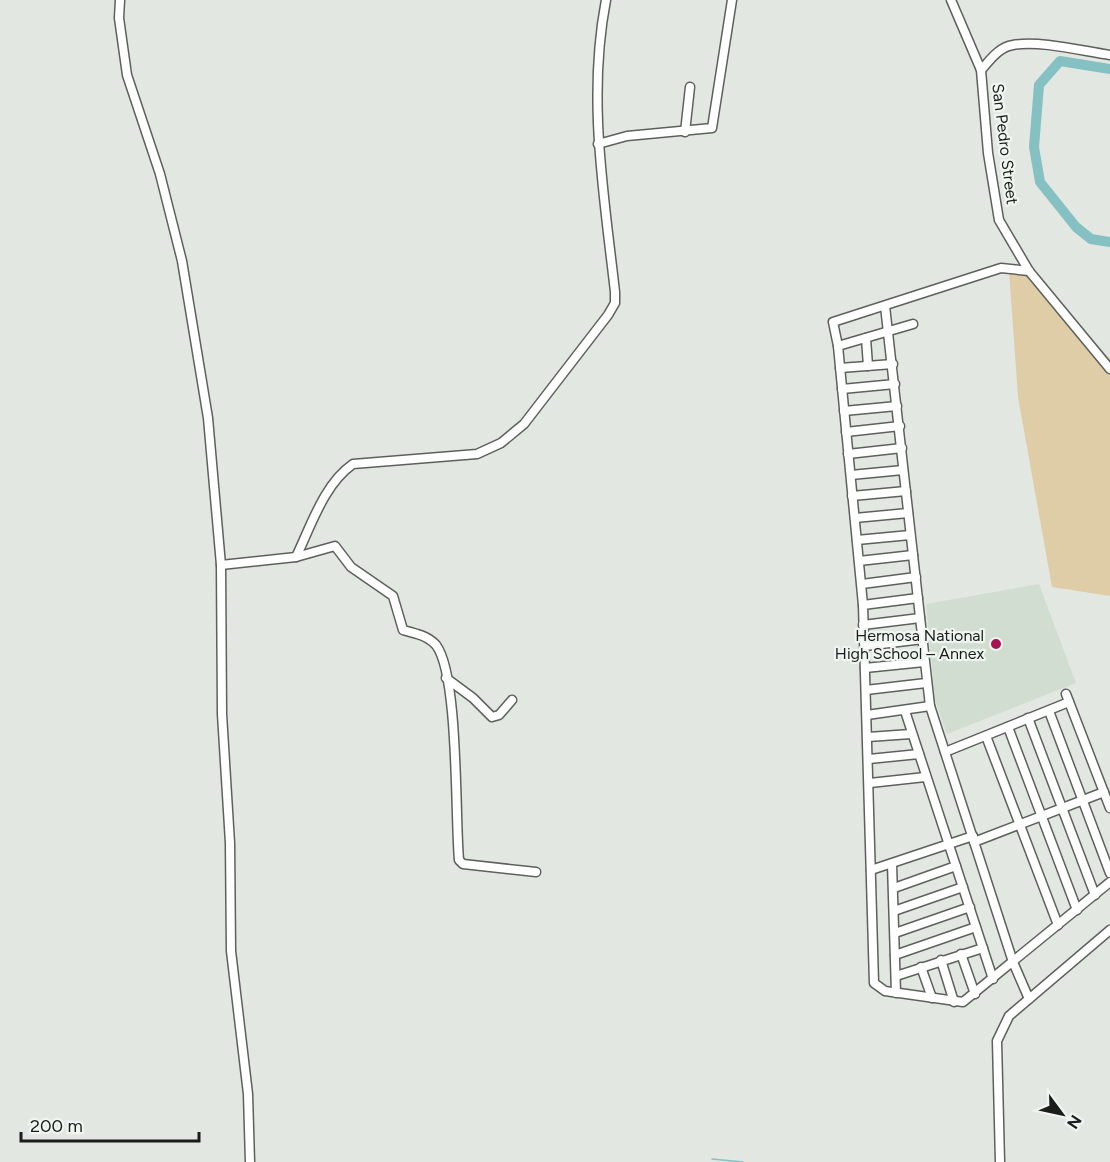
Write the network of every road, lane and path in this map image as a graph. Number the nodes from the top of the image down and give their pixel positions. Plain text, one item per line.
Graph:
1 (120, 0) edge
2 (606, 0) edge
3 (732, 0) edge
4 (951, 0) edge
5 (1110, 55) edge
6 (981, 70) junction
7 (690, 87) dead end
8 (685, 132) junction
9 (598, 144) junction
10 (1029, 271) junction
11 (885, 306) junction
12 (913, 324) dead end
13 (889, 331) junction
14 (866, 338) junction
15 (838, 346) junction
16 (893, 364) junction
17 (868, 366) junction
18 (840, 368) junction
19 (1110, 369) edge
20 (895, 384) junction
21 (842, 390) junction
22 (897, 406) junction
23 (844, 411) junction
24 (900, 426) junction
25 (846, 432) junction
26 (902, 448) junction
27 (849, 454) junction
28 (903, 470) junction
29 (851, 475) junction
30 (906, 491) junction
31 (852, 496) junction
32 (908, 513) junction
33 (855, 518) junction
34 (910, 535) junction
35 (857, 540) junction
36 (913, 555) junction
37 (296, 557) junction
38 (859, 561) junction
39 (221, 565) junction
40 (916, 577) junction
41 (861, 584) junction
42 (918, 598) junction
43 (863, 604) junction
44 (920, 618) junction
45 (863, 625) junction
46 (922, 639) junction
47 (865, 646) junction
48 (924, 662) junction
49 (865, 668) junction
50 (446, 678) junction
51 (926, 683) junction
52 (866, 690) junction
53 (512, 700) dead end
54 (930, 706) junction
55 (905, 711) junction
56 (1049, 711) junction
57 (867, 716) junction
58 (1028, 718) junction
59 (1008, 727) junction
60 (911, 734) junction
61 (986, 736) junction
62 (868, 737) junction
63 (945, 752) junction
64 (919, 754) junction
65 (869, 759) junction
66 (925, 777) junction
67 (870, 783) junction
68 (1104, 792) junction
69 (1083, 800) junction
70 (1062, 808) junction
71 (1110, 808) edge
72 (1042, 816) junction
73 (1020, 824) junction
74 (974, 839) junction
75 (949, 845) junction
76 (892, 864) junction
77 (956, 866) junction
78 (871, 870) junction
79 (536, 872) dead end
80 (1110, 873) edge
81 (1110, 882) edge
82 (963, 887) junction
83 (894, 888) junction
84 (1095, 895) junction
85 (969, 908) junction
86 (1077, 910) junction
87 (894, 911) junction
88 (1058, 925) junction
89 (976, 927) junction
90 (1110, 930) edge
91 (895, 933) junction
92 (983, 948) junction
93 (961, 954) junction
94 (895, 955) junction
95 (941, 960) junction
96 (1013, 963) junction
97 (921, 967) junction
98 (896, 976) junction
99 (993, 979) junction
100 (896, 993) junction
101 (975, 994) junction
102 (932, 998) junction
103 (1029, 999) junction
104 (954, 1002) junction
105 (250, 1162) edge
106 (1000, 1162) edge

1 - 39 street
2 - 9 street
3 - 8 street
4 - 6 street, San Pedro Street
5 - 6 street
6 - 10 street, San Pedro Street
7 - 8 street
8 - 9 street
9 - 37 street
10 - 11 street
10 - 19 street, San Pedro Street
11 - 13 street
11 - 15 street
12 - 13 street
13 - 14 street
13 - 16 street
14 - 15 street
14 - 17 street
15 - 18 street
16 - 17 street
16 - 20 street
17 - 18 street
18 - 21 street
20 - 21 street
20 - 22 street
21 - 23 street
22 - 23 street
22 - 24 street
23 - 25 street
24 - 25 street
24 - 26 street
25 - 27 street
26 - 27 street
26 - 28 street
27 - 29 street
28 - 29 street
28 - 30 street
29 - 31 street
30 - 31 street
30 - 32 street
31 - 33 street
32 - 33 street
32 - 34 street
33 - 35 street
34 - 35 street
34 - 36 street
35 - 38 street
36 - 38 street
36 - 40 street
37 - 39 street
37 - 50 street
38 - 41 street
39 - 105 street
40 - 41 street
40 - 42 street
41 - 43 street
42 - 43 street
42 - 44 street
43 - 45 street
44 - 45 street
44 - 46 street
45 - 47 street
46 - 47 street
46 - 48 street
47 - 49 street
48 - 49 street
48 - 51 street
49 - 52 street
50 - 53 street
50 - 79 street
51 - 52 street
51 - 54 street
52 - 57 street
54 - 55 street
54 - 63 street
55 - 57 street
55 - 60 street
56 - 58 street
56 - 68 street
56 - 69 street
57 - 62 street
58 - 59 street
58 - 70 street
59 - 61 street
59 - 72 street
60 - 62 street
60 - 64 street
61 - 63 street
61 - 73 street
62 - 65 street
63 - 74 street
64 - 65 street
64 - 66 street
65 - 67 street
66 - 67 street
66 - 75 street
67 - 78 street
68 - 69 street
68 - 71 street
69 - 70 street
69 - 80 street
70 - 72 street
70 - 84 street
72 - 73 street
72 - 86 street
73 - 74 street
73 - 88 street
74 - 75 street
74 - 96 street
75 - 76 street
75 - 77 street
76 - 78 street
76 - 83 street
77 - 82 street
77 - 83 street
78 - 100 street
81 - 84 street
82 - 85 street
82 - 87 street
83 - 87 street
84 - 86 street
85 - 89 street
85 - 91 street
86 - 88 street
87 - 91 street
88 - 96 street
89 - 92 street
89 - 94 street
90 - 103 street
91 - 94 street
92 - 93 street
92 - 99 street
93 - 95 street
93 - 101 street
94 - 98 street
95 - 97 street
95 - 104 street
96 - 99 street
96 - 103 street
97 - 98 street
97 - 102 street
98 - 100 street
99 - 101 street
100 - 102 street
101 - 104 street
102 - 104 street
103 - 106 street

